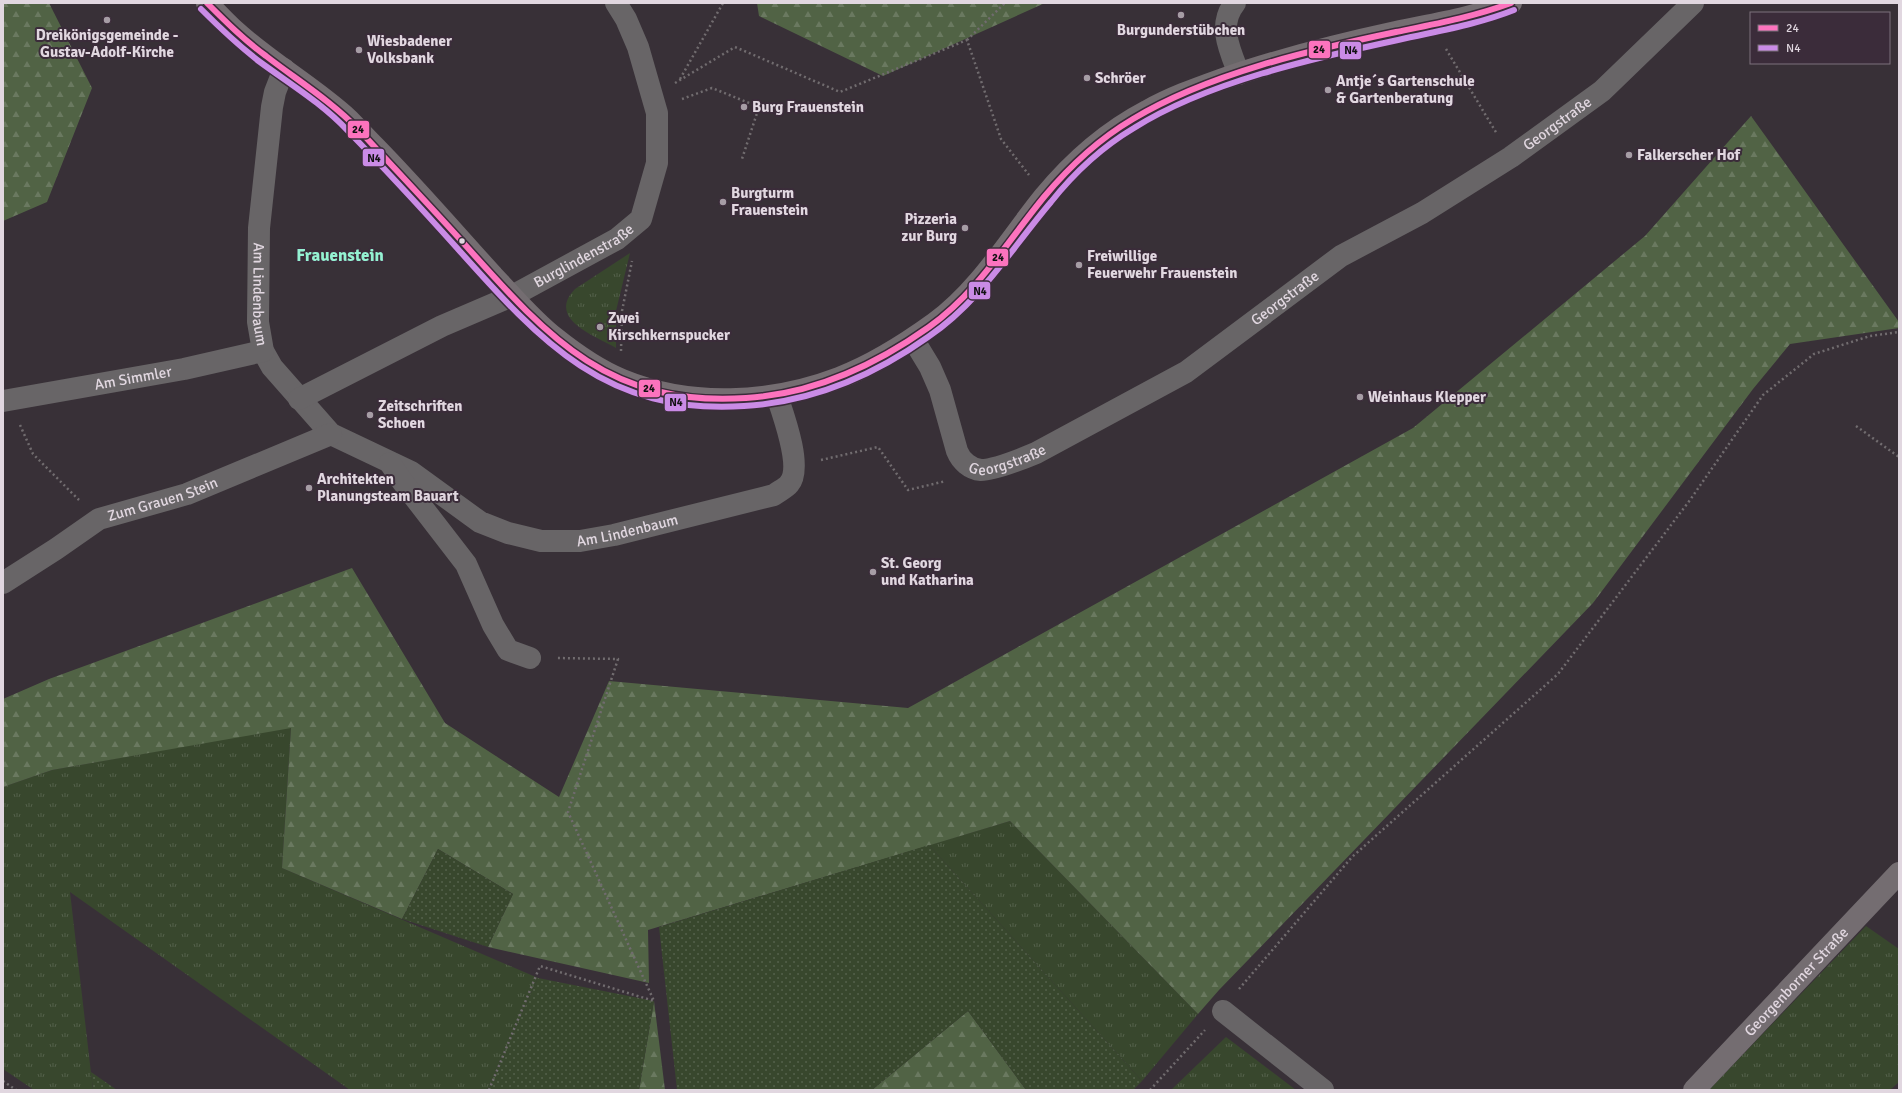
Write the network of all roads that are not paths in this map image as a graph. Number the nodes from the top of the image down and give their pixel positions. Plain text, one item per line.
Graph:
1 (207, 3) edge
2 (616, 3) edge
3 (1235, 3) edge
4 (1511, 3) edge
5 (1692, 3) edge
6 (284, 69) junction
7 (1239, 74) junction
8 (512, 296) junction
9 (913, 339) junction
10 (263, 351) junction
11 (777, 396) junction
12 (299, 399) junction
13 (4, 401) edge
14 (331, 434) junction
15 (388, 461) junction
16 (3, 583) edge
17 (530, 658) road end
18 (1899, 873) edge
19 (1223, 1011) road end
20 (1323, 1090) edge
21 (1694, 1090) edge

1 - 6 main road
2 - 8 street, Burglindenstraße
3 - 7 street
4 - 7 main road
5 - 9 street, Georgstraße
6 - 8 main road
6 - 10 street, Am Lindenbaum
7 - 9 main road
8 - 11 main road
8 - 12 street, Burglindenstraße
9 - 11 main road
10 - 12 street, Am Lindenbaum
10 - 13 street, Am Simmler
11 - 15 street, Am Lindenbaum
12 - 14 street, Am Lindenbaum
14 - 15 street, Am Lindenbaum
14 - 16 street, Zum Grauen Stein
15 - 17 street, Am Lindenbaum
18 - 21 main road, Georgenborner Straße
19 - 20 street

